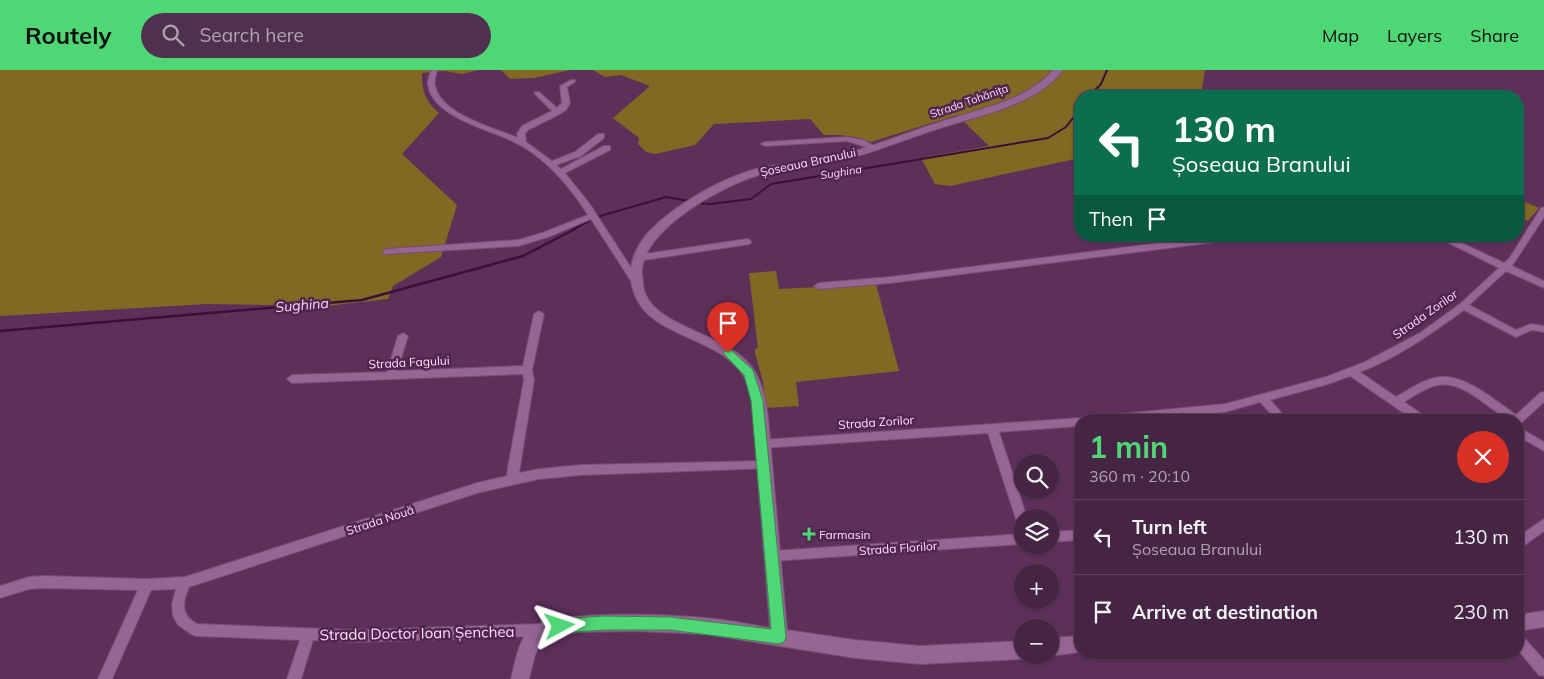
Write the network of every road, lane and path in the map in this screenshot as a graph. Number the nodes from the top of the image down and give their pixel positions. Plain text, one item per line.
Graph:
1 (434, 70) edge
2 (1058, 70) edge
3 (573, 81) dead end
4 (537, 93) dead end
5 (557, 112) junction
6 (911, 134) joint
7 (601, 136) dead end
8 (522, 142) junction
9 (765, 144) dead end
10 (872, 147) junction
11 (607, 148) dead end
12 (551, 164) junction
13 (559, 173) junction
14 (1544, 210) edge
15 (592, 216) junction
16 (746, 242) dead end
17 (1193, 242) edge
18 (1451, 242) edge
19 (387, 252) dead end
20 (638, 258) junction
21 (1507, 267) junction
22 (636, 282) junction
23 (1544, 285) edge
24 (819, 286) dead end
25 (1463, 306) junction
26 (539, 314) dead end
27 (1544, 330) edge
28 (403, 336) dead end
29 (527, 370) junction
30 (1352, 372) junction
31 (390, 375) junction
32 (292, 379) dead end
33 (1544, 396) edge
34 (1263, 399) junction
35 (1396, 402) junction
36 (1220, 414) edge
37 (1277, 414) edge
38 (1413, 414) edge
39 (1507, 414) edge
40 (1523, 414) edge
41 (1074, 422) edge
42 (992, 428) junction
43 (1524, 435) edge
44 (762, 444) junction
45 (1544, 447) edge
46 (764, 465) junction
47 (513, 478) junction
48 (1019, 509) edge
49 (1544, 524) edge
50 (1074, 535) edge
51 (1059, 536) edge
52 (1524, 539) edge
53 (1014, 540) edge
54 (772, 556) junction
55 (185, 583) junction
56 (147, 585) junction
57 (0, 592) edge
58 (1544, 619) edge
59 (1524, 622) edge
60 (542, 630) junction
61 (308, 635) junction
62 (779, 637) junction
63 (1074, 645) edge
64 (1059, 646) edge
65 (1524, 648) edge
66 (1014, 650) edge
67 (1544, 670) edge
68 (104, 679) edge
69 (294, 679) edge
70 (520, 679) edge

1 - 8 street, Șoseaua Branului
2 - 6 main road, Strada Tohănița
3 - 5 street
4 - 5 street
5 - 8 street
6 - 10 main road, Șoseaua Branului
7 - 12 street
8 - 12 street, Șoseaua Branului
9 - 10 street
10 - 20 main road, Șoseaua Branului
11 - 13 street
12 - 13 street, Șoseaua Branului
13 - 15 street, Șoseaua Branului
14 - 21 street, Strada Zorilor
15 - 19 street
15 - 22 street, Șoseaua Branului
16 - 20 street
17 - 24 street
18 - 21 street
20 - 22 main road, Șoseaua Branului
21 - 23 street
21 - 25 street, Strada Zorilor
22 - 44 main road, Șoseaua Branului
25 - 27 street
25 - 30 street, Strada Zorilor
26 - 29 street
28 - 31 street
29 - 31 street, Strada Fagului
29 - 47 street
30 - 34 street, Strada Zorilor
30 - 35 street
31 - 32 street, Strada Fagului
33 - 40 street
34 - 36 street, Strada Zorilor
34 - 37 street
35 - 38 street
35 - 39 street
41 - 42 street, Strada Zorilor
42 - 44 street, Strada Zorilor
42 - 48 street
43 - 45 street
44 - 46 main road, Șoseaua Branului
46 - 47 street, Strada Nouă
46 - 54 main road, Șoseaua Branului
47 - 55 street, Strada Nouă
49 - 52 street
50 - 51 street
53 - 54 street, Strada Florilor
54 - 62 main road, Șoseaua Branului
55 - 56 street, Strada Nouă
55 - 61 street, Strada Doctor Ioan Șenchea
56 - 57 street, Strada Nouă
56 - 68 street
58 - 59 main road
60 - 61 street, Strada Doctor Ioan Șenchea
60 - 62 main road, Strada Doctor Ioan Șenchea
60 - 70 main road
61 - 69 street
62 - 66 main road, Strada Doctor Ioan Șenchea
63 - 64 main road
65 - 67 street

